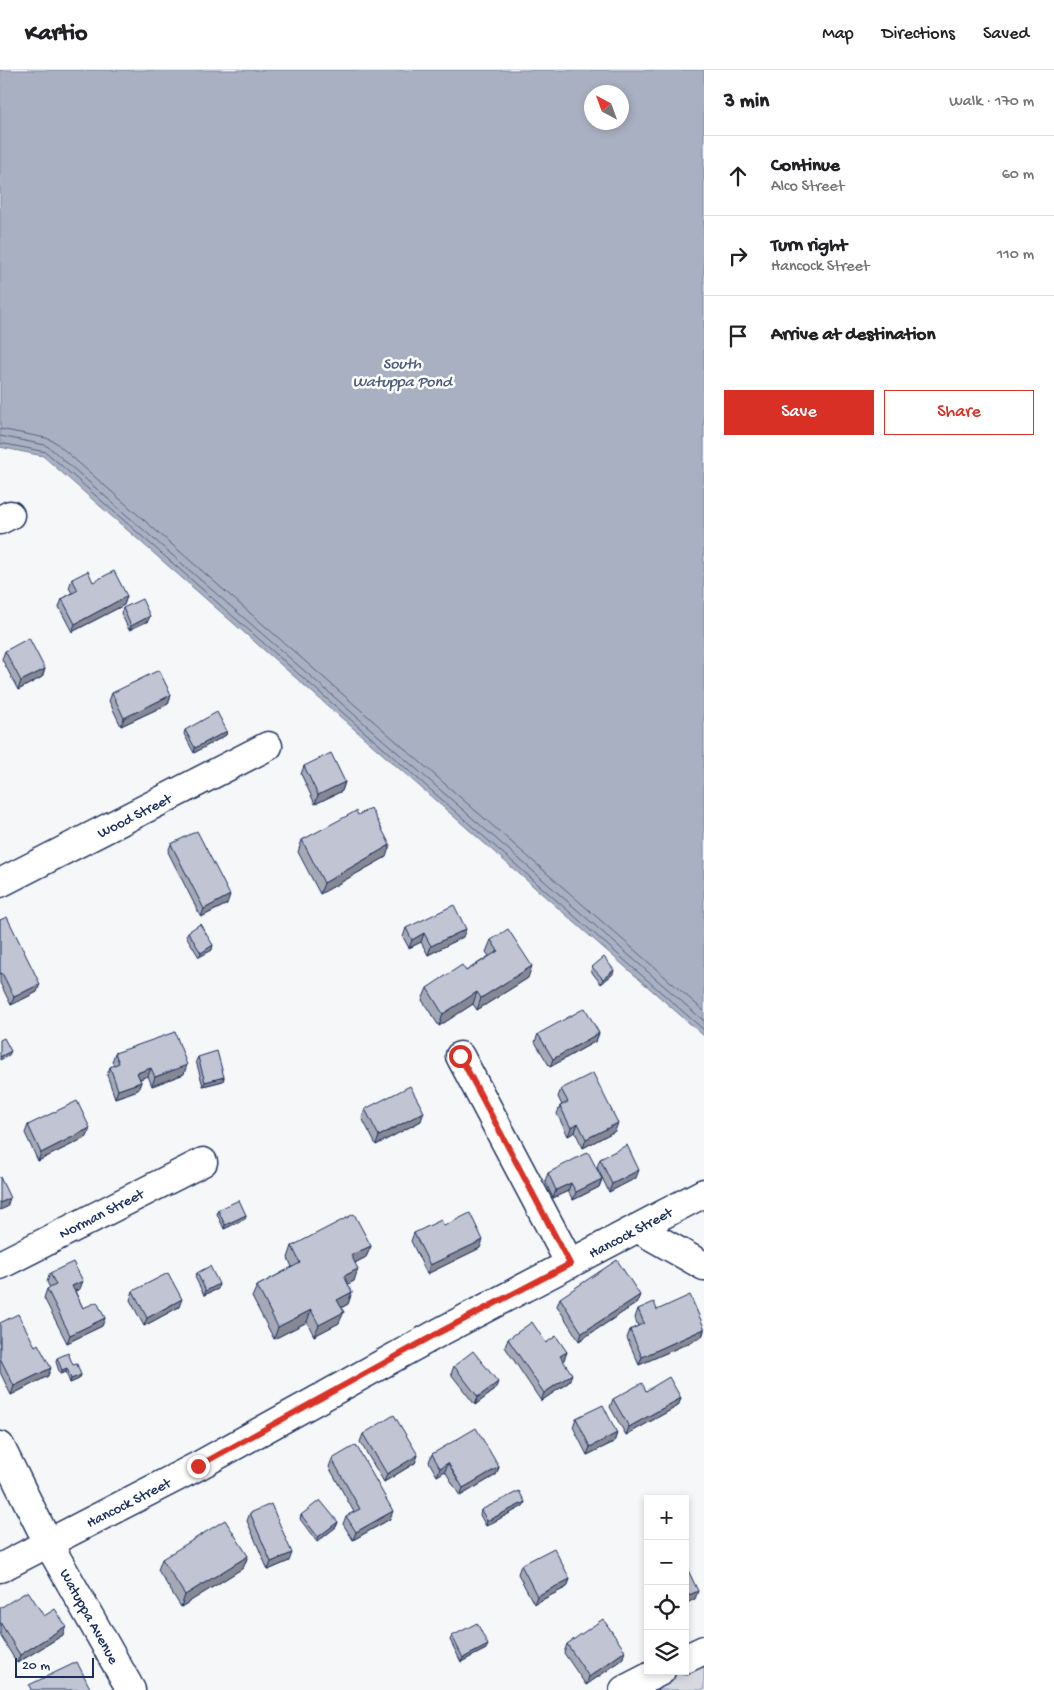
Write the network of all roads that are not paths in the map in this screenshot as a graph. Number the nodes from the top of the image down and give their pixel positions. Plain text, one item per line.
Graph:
1 (268, 746) dead end
2 (0, 883) edge
3 (460, 1056) dead end
4 (203, 1162) dead end
5 (704, 1193) edge
6 (636, 1228) junction
7 (570, 1264) junction
8 (0, 1265) edge
9 (704, 1266) edge
10 (0, 1446) edge
11 (48, 1543) junction
12 (0, 1568) edge
13 (704, 1650) edge
14 (689, 1657) edge
15 (653, 1675) edge
16 (131, 1690) edge
17 (624, 1690) edge

1 - 2 street, Wood Street
3 - 7 street
4 - 8 street, Norman Street
5 - 6 street, Hancock Street
6 - 7 street, Hancock Street
6 - 9 street
7 - 11 street, Hancock Street
10 - 11 street, Watuppa Avenue
11 - 12 street, Hancock Street
11 - 16 street, Watuppa Avenue
13 - 14 street
15 - 17 street

